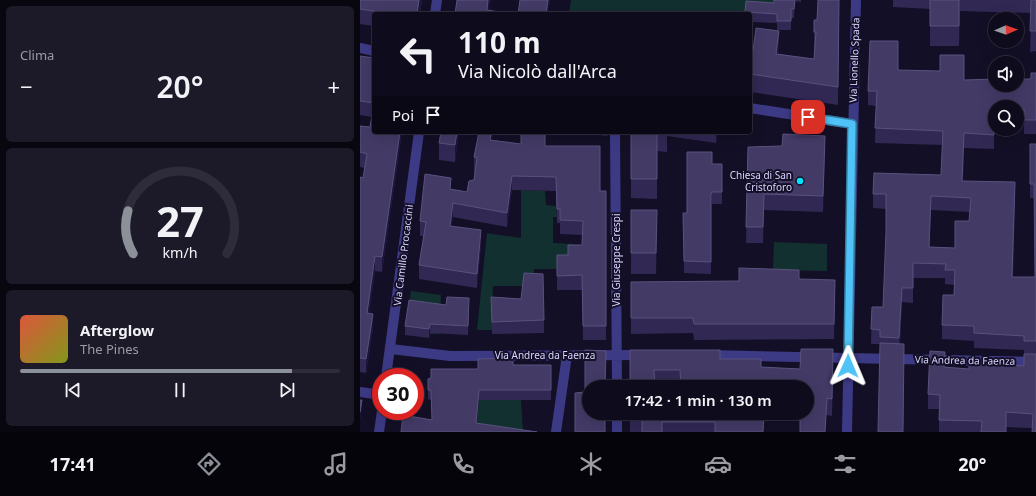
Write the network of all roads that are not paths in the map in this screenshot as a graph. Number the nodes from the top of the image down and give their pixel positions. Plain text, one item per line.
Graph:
1 (437, 0) edge
2 (856, 0) edge
3 (435, 12) edge
4 (360, 48) edge
5 (372, 50) edge
6 (752, 108) edge
7 (852, 124) junction
8 (419, 134) edge
9 (615, 134) edge
10 (391, 349) junction
11 (617, 354) junction
12 (567, 355) junction
13 (654, 355) edge
14 (692, 355) edge
15 (849, 357) junction
16 (1036, 362) edge
17 (388, 368) edge
18 (617, 380) edge
19 (360, 392) edge
20 (372, 394) edge
21 (381, 420) edge
22 (617, 420) edge
23 (379, 432) edge
24 (556, 432) edge
25 (617, 432) edge
26 (846, 432) edge

1 - 3 street
2 - 7 street, Via Lionello Spada
4 - 5 street
6 - 7 street
7 - 15 street, Via Lionello Spada
8 - 10 street, Via Camillo Procaccini
9 - 11 street, Via Giuseppe Crespi
10 - 12 street, Via Andrea da Faenza
10 - 17 street, Via Camillo Procaccini
11 - 12 street, Via Andrea da Faenza
11 - 13 street, Via Andrea da Faenza
11 - 18 street, Via Giuseppe Crespi
12 - 24 street
14 - 15 street, Via Andrea da Faenza
15 - 16 street, Via Andrea da Faenza
15 - 26 street, Via Lionello Spada
19 - 20 street
21 - 23 street
22 - 25 street

